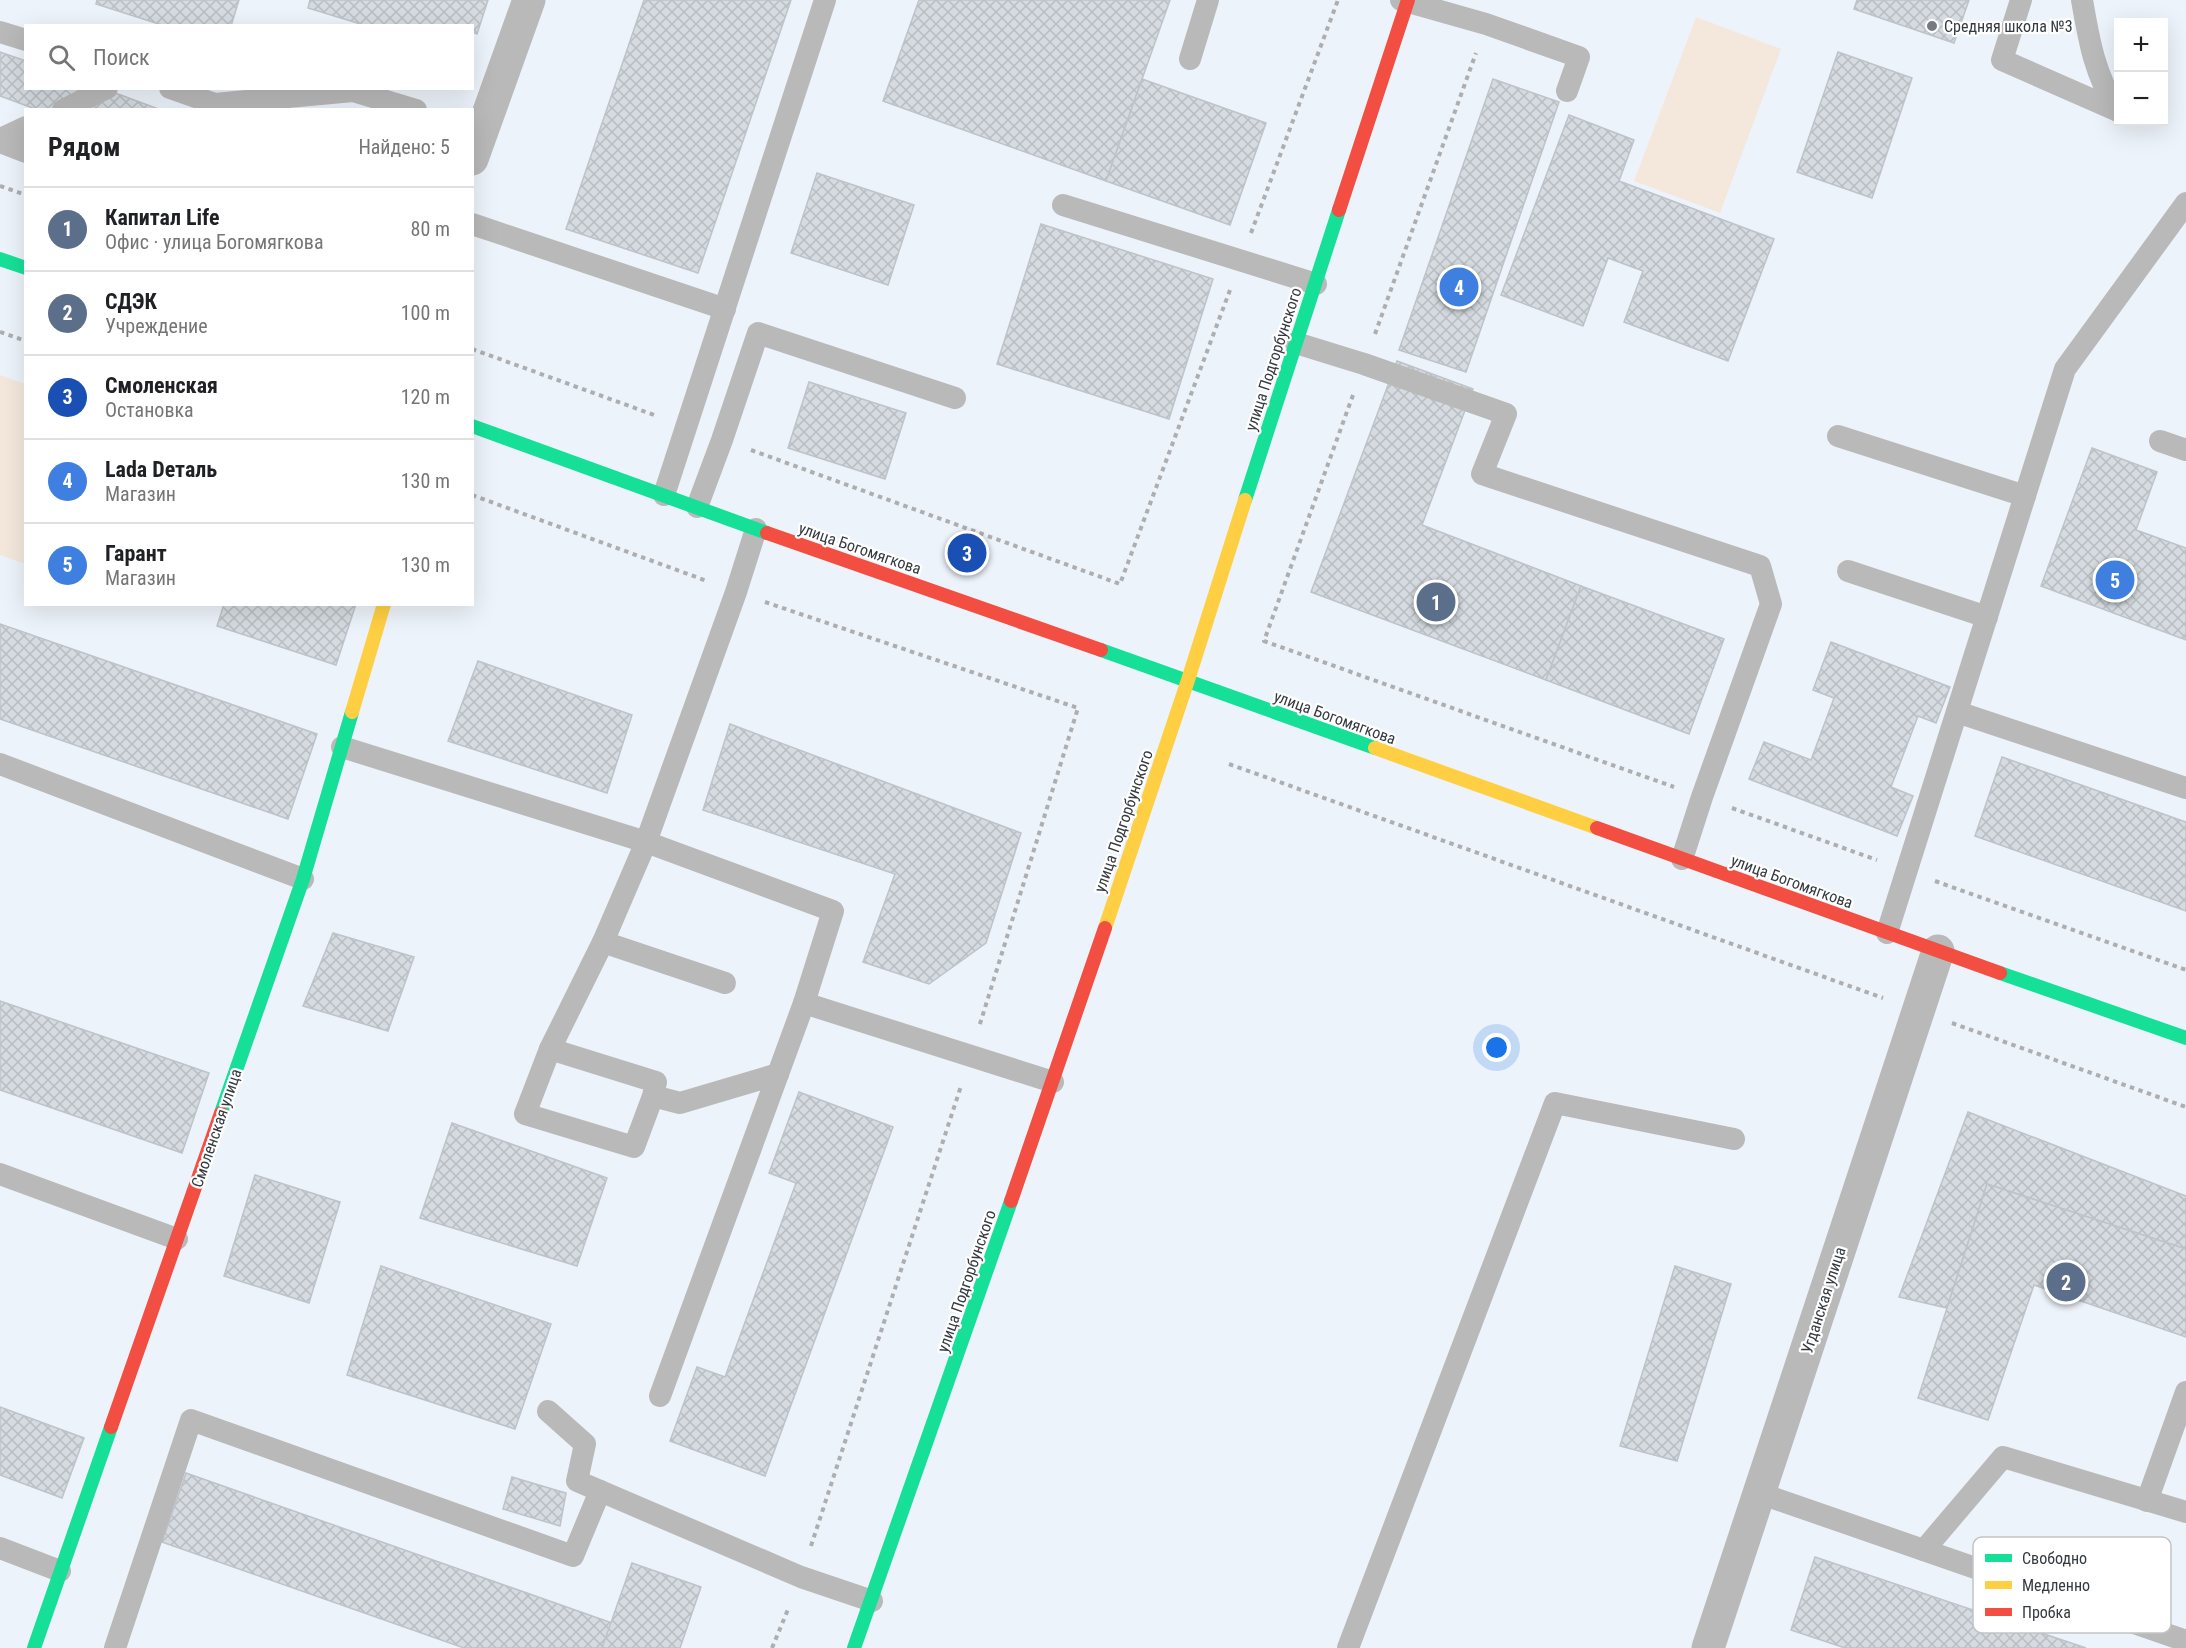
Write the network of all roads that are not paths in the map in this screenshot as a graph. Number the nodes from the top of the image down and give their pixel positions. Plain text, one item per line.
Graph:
1 (529, 0) edge
2 (825, 0) edge
3 (1208, 0) edge
4 (2021, 0) edge
5 (2082, 0) edge
6 (1406, 1) edge
7 (0, 32) edge
8 (24, 39) edge
9 (1190, 59) dead end
10 (103, 90) edge
11 (176, 90) edge
12 (353, 90) edge
13 (353, 90) edge
14 (1567, 92) dead end
15 (2114, 105) edge
16 (67, 108) edge
17 (410, 108) edge
18 (2114, 109) edge
19 (24, 128) edge
20 (476, 138) edge
21 (0, 141) edge
22 (24, 151) edge
23 (2186, 203) edge
24 (1063, 205) dead end
25 (474, 225) edge
26 (0, 259) edge
27 (24, 267) edge
28 (1316, 284) junction
29 (725, 309) junction
30 (1296, 343) junction
31 (955, 398) dead end
32 (474, 427) edge
33 (1838, 436) dead end
34 (2160, 441) dead end
35 (2186, 450) edge
36 (664, 495) junction
37 (2025, 496) junction
38 (697, 507) junction
39 (756, 529) junction
40 (1848, 572) dead end
41 (383, 606) edge
42 (1987, 617) junction
43 (1188, 680) junction
44 (1957, 712) junction
45 (342, 747) junction
46 (0, 764) edge
47 (2186, 788) edge
48 (646, 842) junction
49 (1682, 859) junction
50 (303, 879) junction
51 (1887, 933) junction
52 (603, 942) junction
53 (1938, 951) junction
54 (725, 983) dead end
55 (804, 1003) junction
56 (2186, 1038) edge
57 (550, 1049) junction
58 (778, 1074) junction
59 (1053, 1082) junction
60 (653, 1096) junction
61 (1734, 1139) dead end
62 (0, 1174) edge
63 (177, 1239) junction
64 (2186, 1392) edge
65 (660, 1396) dead end
66 (548, 1411) dead end
67 (600, 1491) junction
68 (1759, 1493) junction
69 (2147, 1501) junction
70 (2186, 1512) edge
71 (0, 1548) edge
72 (1924, 1550) junction
73 (1973, 1567) edge
74 (60, 1571) junction
75 (872, 1601) junction
76 (2163, 1633) edge
77 (2186, 1641) edge
78 (34, 1648) edge
79 (115, 1648) edge
80 (854, 1648) edge
81 (1348, 1648) edge
82 (1708, 1648) edge

1 - 20 street
2 - 29 lane
3 - 9 lane
4 - 18 lane
5 - 15 lane
6 - 14 lane
6 - 28 street, улица Подгорбунского
7 - 8 lane
10 - 16 lane
11 - 13 lane
12 - 17 lane
19 - 21 lane
21 - 22 lane
23 - 37 lane
24 - 28 lane
25 - 29 lane
26 - 27 street
28 - 30 street, улица Подгорбунского
29 - 36 lane
30 - 43 street, улица Подгорбунского
30 - 49 lane
31 - 38 lane
32 - 36 street, улица Богомягкова
33 - 37 lane
34 - 35 lane
36 - 38 street, улица Богомягкова
37 - 42 lane
38 - 39 street, улица Богомягкова
39 - 43 street, улица Богомягкова
39 - 48 lane
40 - 42 lane
41 - 45 street, Смоленская улица
42 - 44 lane
43 - 49 street, улица Богомягкова
43 - 59 street, улица Подгорбунского
44 - 47 lane
44 - 51 lane
45 - 48 lane
45 - 50 street, Смоленская улица
46 - 50 lane
48 - 52 lane
48 - 55 lane
49 - 51 street, улица Богомягкова
50 - 63 street, Смоленская улица
51 - 53 street, улица Богомягкова
52 - 54 lane
52 - 57 lane
53 - 56 street, улица Богомягкова
53 - 68 street, Угданская улица
55 - 58 lane
55 - 59 lane
57 - 60 lane
57 - 60 lane
58 - 60 lane
58 - 65 lane
59 - 75 street, улица Подгорбунского
61 - 81 lane
62 - 63 lane
63 - 74 street, Смоленская улица
64 - 69 lane
66 - 67 lane
67 - 75 lane
67 - 79 lane
68 - 72 lane
68 - 82 street, Угданская улица
69 - 70 lane
69 - 72 lane
71 - 74 lane
72 - 73 lane
74 - 78 street, Смоленская улица
75 - 80 street, улица Подгорбунского
76 - 77 lane

